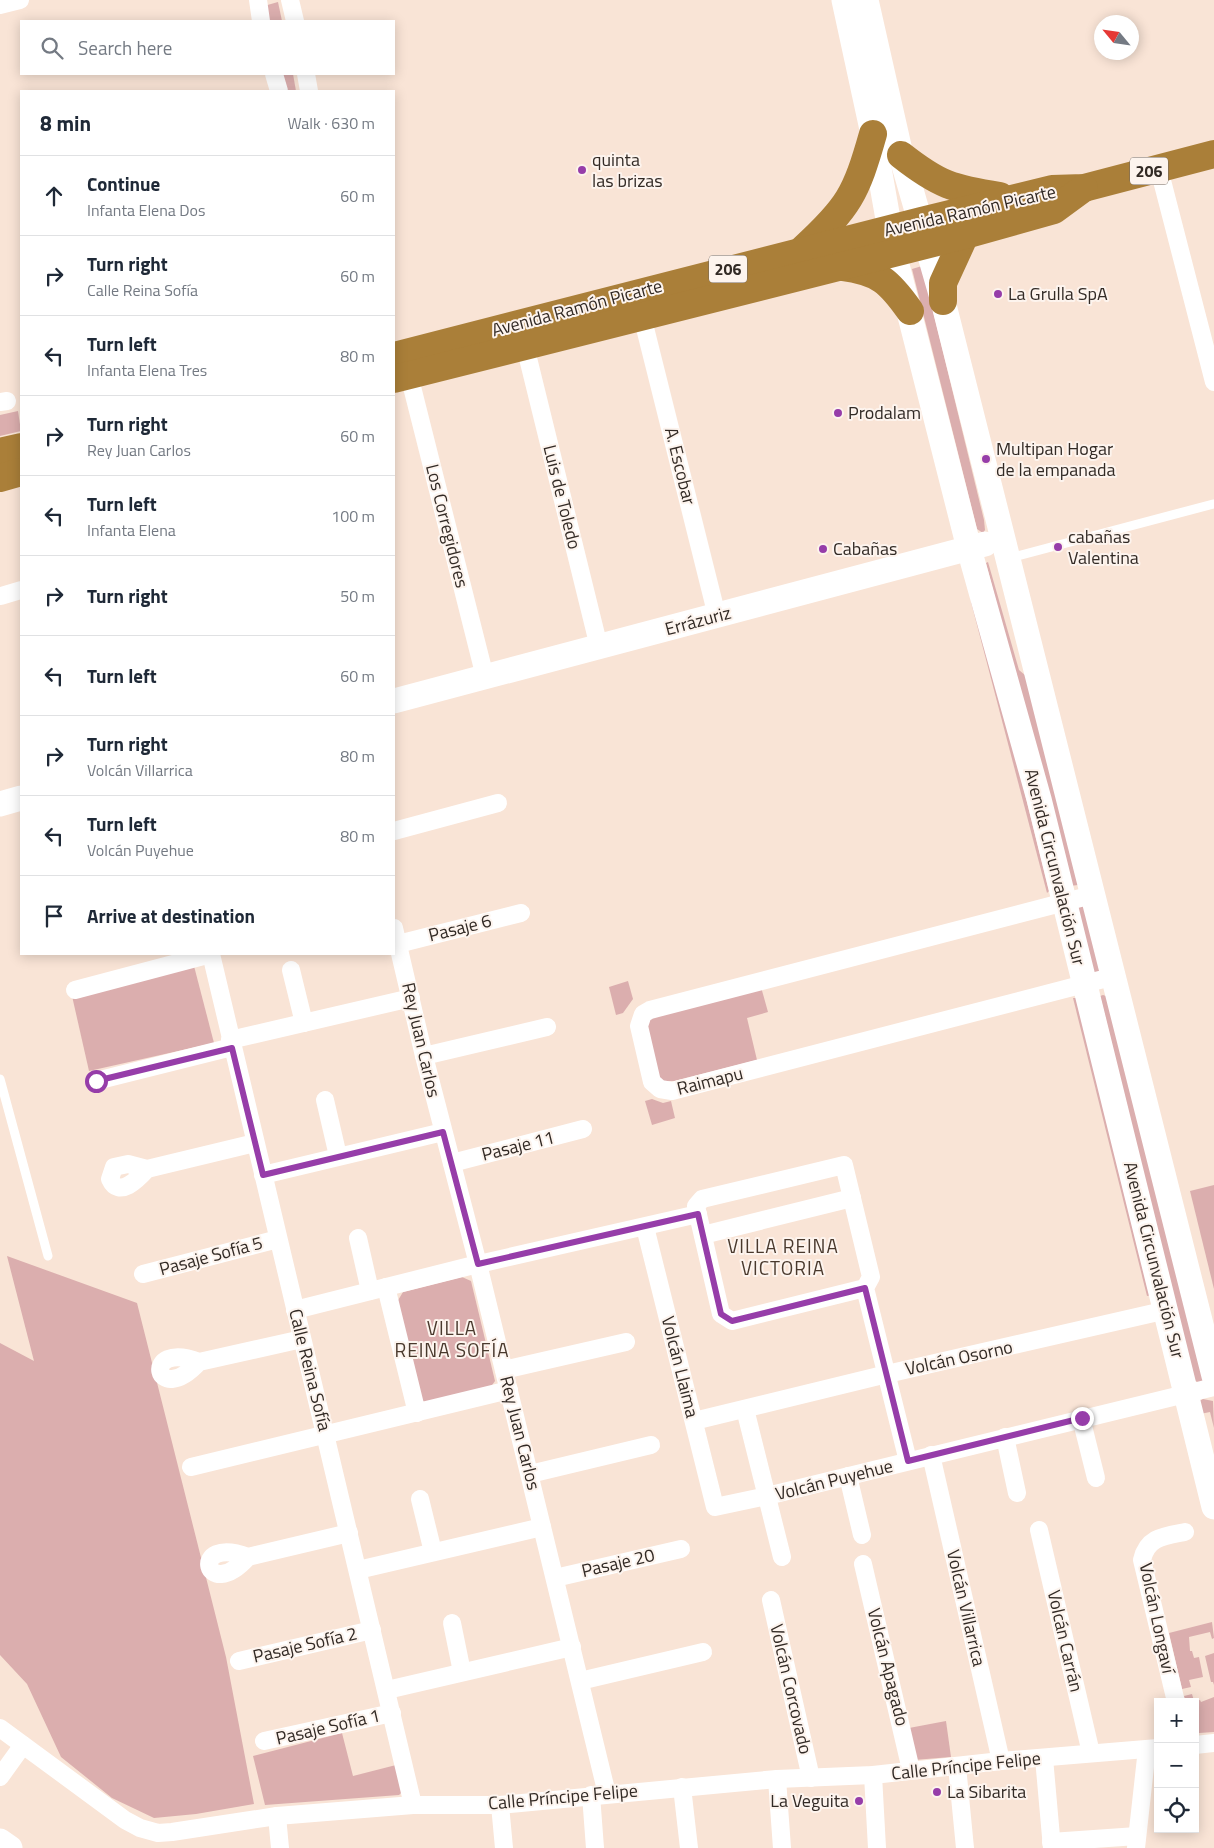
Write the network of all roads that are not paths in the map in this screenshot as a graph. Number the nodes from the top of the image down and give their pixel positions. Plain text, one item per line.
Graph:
1 (20, 0) edge
2 (258, 0) edge
3 (290, 0) edge
4 (844, 0) edge
5 (866, 0) edge
6 (0, 5) edge
7 (261, 20) edge
8 (295, 20) edge
9 (274, 75) edge
10 (306, 75) edge
11 (279, 90) edge
12 (309, 90) edge
13 (873, 134) junction
14 (1214, 154) edge
15 (901, 155) junction
16 (1159, 169) junction
17 (1084, 188) junction
18 (1014, 198) junction
19 (925, 232) junction
20 (965, 235) junction
21 (891, 241) junction
22 (801, 251) junction
23 (838, 267) junction
24 (943, 301) junction
25 (910, 311) junction
26 (642, 316) junction
27 (525, 346) junction
28 (398, 366) edge
29 (1214, 382) edge
30 (20, 447) edge
31 (0, 452) edge
32 (20, 472) edge
33 (0, 478) edge
34 (1213, 504) dead end
35 (969, 548) junction
36 (1005, 550) junction
37 (20, 590) edge
38 (1, 596) edge
39 (717, 616) junction
40 (599, 647) junction
41 (485, 677) junction
42 (395, 701) edge
43 (20, 798) edge
44 (498, 803) dead end
45 (0, 804) edge
46 (395, 831) edge
47 (1092, 895) junction
48 (1064, 902) junction
49 (521, 913) dead end
50 (396, 936) edge
51 (207, 955) edge
52 (211, 955) edge
53 (291, 970) dead end
54 (1115, 976) junction
55 (1085, 984) junction
56 (75, 990) dead end
57 (411, 998) junction
58 (304, 1023) junction
59 (547, 1027) dead end
60 (231, 1044) junction
61 (424, 1056) junction
62 (0, 1079) edge
63 (96, 1081) dead end
64 (325, 1100) dead end
65 (583, 1129) dead end
66 (443, 1132) junction
67 (255, 1142) junction
68 (338, 1156) junction
69 (452, 1163) junction
70 (147, 1170) dead end
71 (263, 1175) junction
72 (852, 1198) junction
73 (698, 1214) junction
74 (645, 1227) junction
75 (703, 1235) junction
76 (358, 1238) dead end
77 (278, 1239) junction
78 (48, 1256) dead end
79 (478, 1264) junction
80 (143, 1274) dead end
81 (865, 1288) junction
82 (378, 1289) junction
83 (295, 1310) junction
84 (1166, 1310) junction
85 (302, 1338) junction
86 (626, 1342) dead end
87 (199, 1362) dead end
88 (504, 1370) junction
89 (886, 1374) junction
90 (1214, 1376) edge
91 (1214, 1386) edge
92 (509, 1390) junction
93 (1187, 1394) junction
94 (745, 1409) junction
95 (417, 1413) junction
96 (1082, 1418) junction
97 (694, 1421) junction
98 (325, 1435) junction
99 (1004, 1437) junction
100 (651, 1445) dead end
101 (931, 1455) junction
102 (908, 1461) junction
103 (192, 1467) dead end
104 (530, 1474) junction
105 (848, 1476) junction
106 (1096, 1478) dead end
107 (1017, 1493) dead end
108 (767, 1496) junction
109 (420, 1499) dead end
110 (715, 1507) joint
111 (1214, 1507) edge
112 (542, 1527) junction
113 (1039, 1530) dead end
114 (1185, 1532) dead end
115 (349, 1533) junction
116 (862, 1535) dead end
117 (680, 1549) dead end
118 (433, 1552) junction
119 (248, 1557) dead end
120 (782, 1557) dead end
121 (863, 1564) dead end
122 (358, 1570) junction
123 (555, 1578) junction
124 (771, 1600) dead end
125 (452, 1623) dead end
126 (372, 1630) junction
127 (572, 1647) junction
128 (703, 1652) dead end
129 (239, 1661) dead end
130 (462, 1672) junction
131 (580, 1681) junction
132 (387, 1690) junction
133 (1175, 1698) edge
134 (392, 1713) junction
135 (0, 1728) edge
136 (264, 1741) dead end
137 (1214, 1743) edge
138 (1199, 1744) edge
139 (23, 1745) junction
140 (1153, 1748) edge
141 (1090, 1753) junction
142 (1044, 1758) junction
143 (1001, 1761) junction
144 (957, 1766) junction
145 (911, 1770) junction
146 (873, 1776) junction
147 (0, 1777) edge
148 (811, 1778) junction
149 (777, 1779) junction
150 (682, 1787) junction
151 (599, 1794) junction
152 (413, 1804) junction
153 (500, 1805) junction
154 (277, 1816) junction
155 (0, 1841) edge
156 (1137, 1842) edge
157 (1052, 1845) edge
158 (10, 1848) edge
159 (280, 1848) edge
160 (504, 1848) edge
161 (595, 1848) edge
162 (689, 1848) edge
163 (782, 1848) edge
164 (878, 1848) edge
165 (965, 1848) edge

1 - 6 street
2 - 7 street
3 - 8 street
4 - 13 main road, Avenida Circunvalación Sur
5 - 15 main road, Avenida Circunvalación Sur
9 - 11 street
10 - 12 street
13 - 21 main road, Avenida Circunvalación Sur
13 - 22 highway
14 - 16 highway, 206
15 - 18 highway
15 - 19 main road, Avenida Circunvalación Sur
16 - 17 highway, 206
16 - 29 street
17 - 18 highway, Avenida Ramón Picarte / 206
17 - 20 highway, Avenida Ramón Picarte / 206
18 - 19 highway, Avenida Ramón Picarte / 206
19 - 20 highway, Avenida Ramón Picarte / 206
19 - 21 highway, Avenida Ramón Picarte / 206
19 - 24 main road, Avenida Circunvalación Sur
20 - 24 highway
21 - 22 highway, Avenida Ramón Picarte / 206
21 - 23 highway, Avenida Ramón Picarte / 206
21 - 25 main road, Avenida Circunvalación Sur
22 - 28 highway, Avenida Ramón Picarte / 206
23 - 25 highway
23 - 26 highway, Avenida Ramón Picarte / 206
24 - 36 main road, Avenida Circunvalación Sur
25 - 35 main road, Avenida Circunvalación Sur
26 - 27 highway, Avenida Ramón Picarte / 206
26 - 39 street, A. Escobar
27 - 28 highway, Avenida Ramón Picarte / 206
27 - 40 street, Luis de Toledo
28 - 41 street, Los Corregidores
30 - 31 highway
32 - 33 highway
34 - 36 lane
35 - 36 main road, Errázuriz
35 - 39 main road, Errázuriz
35 - 48 main road, Avenida Circunvalación Sur
36 - 47 main road, Avenida Circunvalación Sur
37 - 38 street
39 - 40 main road, Errázuriz
40 - 41 main road, Errázuriz
41 - 42 main road, Errázuriz
43 - 45 main road
44 - 46 street
47 - 48 street, Raimapu
47 - 54 main road, Avenida Circunvalación Sur
48 - 55 main road, Avenida Circunvalación Sur
48 - 55 street, Raimapu
49 - 50 street, Pasaje 6
50 - 57 street, Rey Juan Carlos
51 - 56 street
52 - 60 street, Calle Reina Sofía
53 - 58 street
54 - 55 street, Raimapu
54 - 90 main road, Avenida Circunvalación Sur
55 - 84 main road, Avenida Circunvalación Sur
57 - 58 street
57 - 61 street, Rey Juan Carlos
58 - 60 street
59 - 61 street
60 - 63 street
60 - 67 street, Calle Reina Sofía
61 - 66 street, Rey Juan Carlos
62 - 78 lane
64 - 68 street
65 - 69 street, Pasaje 11
66 - 68 street
66 - 69 street, Rey Juan Carlos
67 - 70 street
67 - 71 street, Calle Reina Sofía
68 - 71 street
69 - 79 street, Rey Juan Carlos
71 - 77 street, Calle Reina Sofía
72 - 73 street
72 - 75 street
72 - 81 street
73 - 74 street
73 - 75 street
74 - 79 street
74 - 97 street, Volcán Llaima
75 - 81 street
76 - 82 street
77 - 80 street, Pasaje Sofía 5
77 - 83 street, Calle Reina Sofía
79 - 82 street
79 - 88 street, Rey Juan Carlos
81 - 89 street
82 - 83 street
82 - 95 street
83 - 85 street, Calle Reina Sofía
84 - 89 street, Volcán Osorno
84 - 93 main road, Avenida Circunvalación Sur
85 - 87 street
85 - 98 street, Calle Reina Sofía
86 - 88 street
88 - 92 street, Rey Juan Carlos
89 - 94 street, Volcán Osorno
89 - 102 street
91 - 93 street, Volcán Puyehue
92 - 95 street
92 - 104 street, Rey Juan Carlos
93 - 96 street, Volcán Puyehue
93 - 111 main road, Avenida Circunvalación Sur
94 - 97 street, Volcán Osorno
94 - 108 street
95 - 98 street
96 - 99 street, Volcán Puyehue
96 - 106 street
97 - 110 street, Volcán Llaima
98 - 103 street
98 - 115 street, Calle Reina Sofía
99 - 101 street, Volcán Puyehue
99 - 107 street
100 - 104 street
101 - 102 street, Volcán Puyehue
101 - 143 street, Volcán Villarrica
102 - 105 street, Volcán Puyehue
104 - 112 street, Rey Juan Carlos
105 - 108 street, Volcán Puyehue
105 - 116 street
108 - 110 street, Volcán Puyehue
108 - 120 street
109 - 118 street
112 - 118 street
112 - 123 street, Rey Juan Carlos
113 - 141 street, Volcán Carrán
114 - 133 street, Volcán Longaví
115 - 119 street
115 - 122 street, Calle Reina Sofía
117 - 123 street, Pasaje 20
118 - 122 street
121 - 145 street, Volcán Apagado
122 - 126 street, Calle Reina Sofía
123 - 127 street, Rey Juan Carlos
124 - 148 street, Volcán Corcovado
125 - 130 street
126 - 129 street, Pasaje Sofía 2
126 - 132 street, Calle Reina Sofía
127 - 130 street
127 - 131 street, Rey Juan Carlos
128 - 131 street
130 - 132 street
131 - 151 street, Rey Juan Carlos
132 - 134 street, Calle Reina Sofía
134 - 136 street, Pasaje Sofía 1
134 - 152 street, Calle Reina Sofía
135 - 139 street, Calle Príncipe Felipe
137 - 138 street
139 - 147 street
139 - 154 street, Calle Príncipe Felipe
140 - 141 street, Calle Príncipe Felipe
140 - 156 street
141 - 142 street, Calle Príncipe Felipe
142 - 143 street, Calle Príncipe Felipe
142 - 157 street
143 - 144 street, Calle Príncipe Felipe
144 - 145 street, Calle Príncipe Felipe
144 - 165 street
145 - 146 street, Calle Príncipe Felipe
146 - 148 street, Calle Príncipe Felipe
146 - 164 street
148 - 149 street, Calle Príncipe Felipe
149 - 150 street, Calle Príncipe Felipe
149 - 163 street
150 - 151 street, Calle Príncipe Felipe
150 - 162 street
151 - 153 street, Calle Príncipe Felipe
151 - 161 street, Rey Juan Carlos
152 - 153 street, Calle Príncipe Felipe
152 - 154 street, Calle Príncipe Felipe
153 - 160 street
154 - 159 street
155 - 158 main road
156 - 157 street

